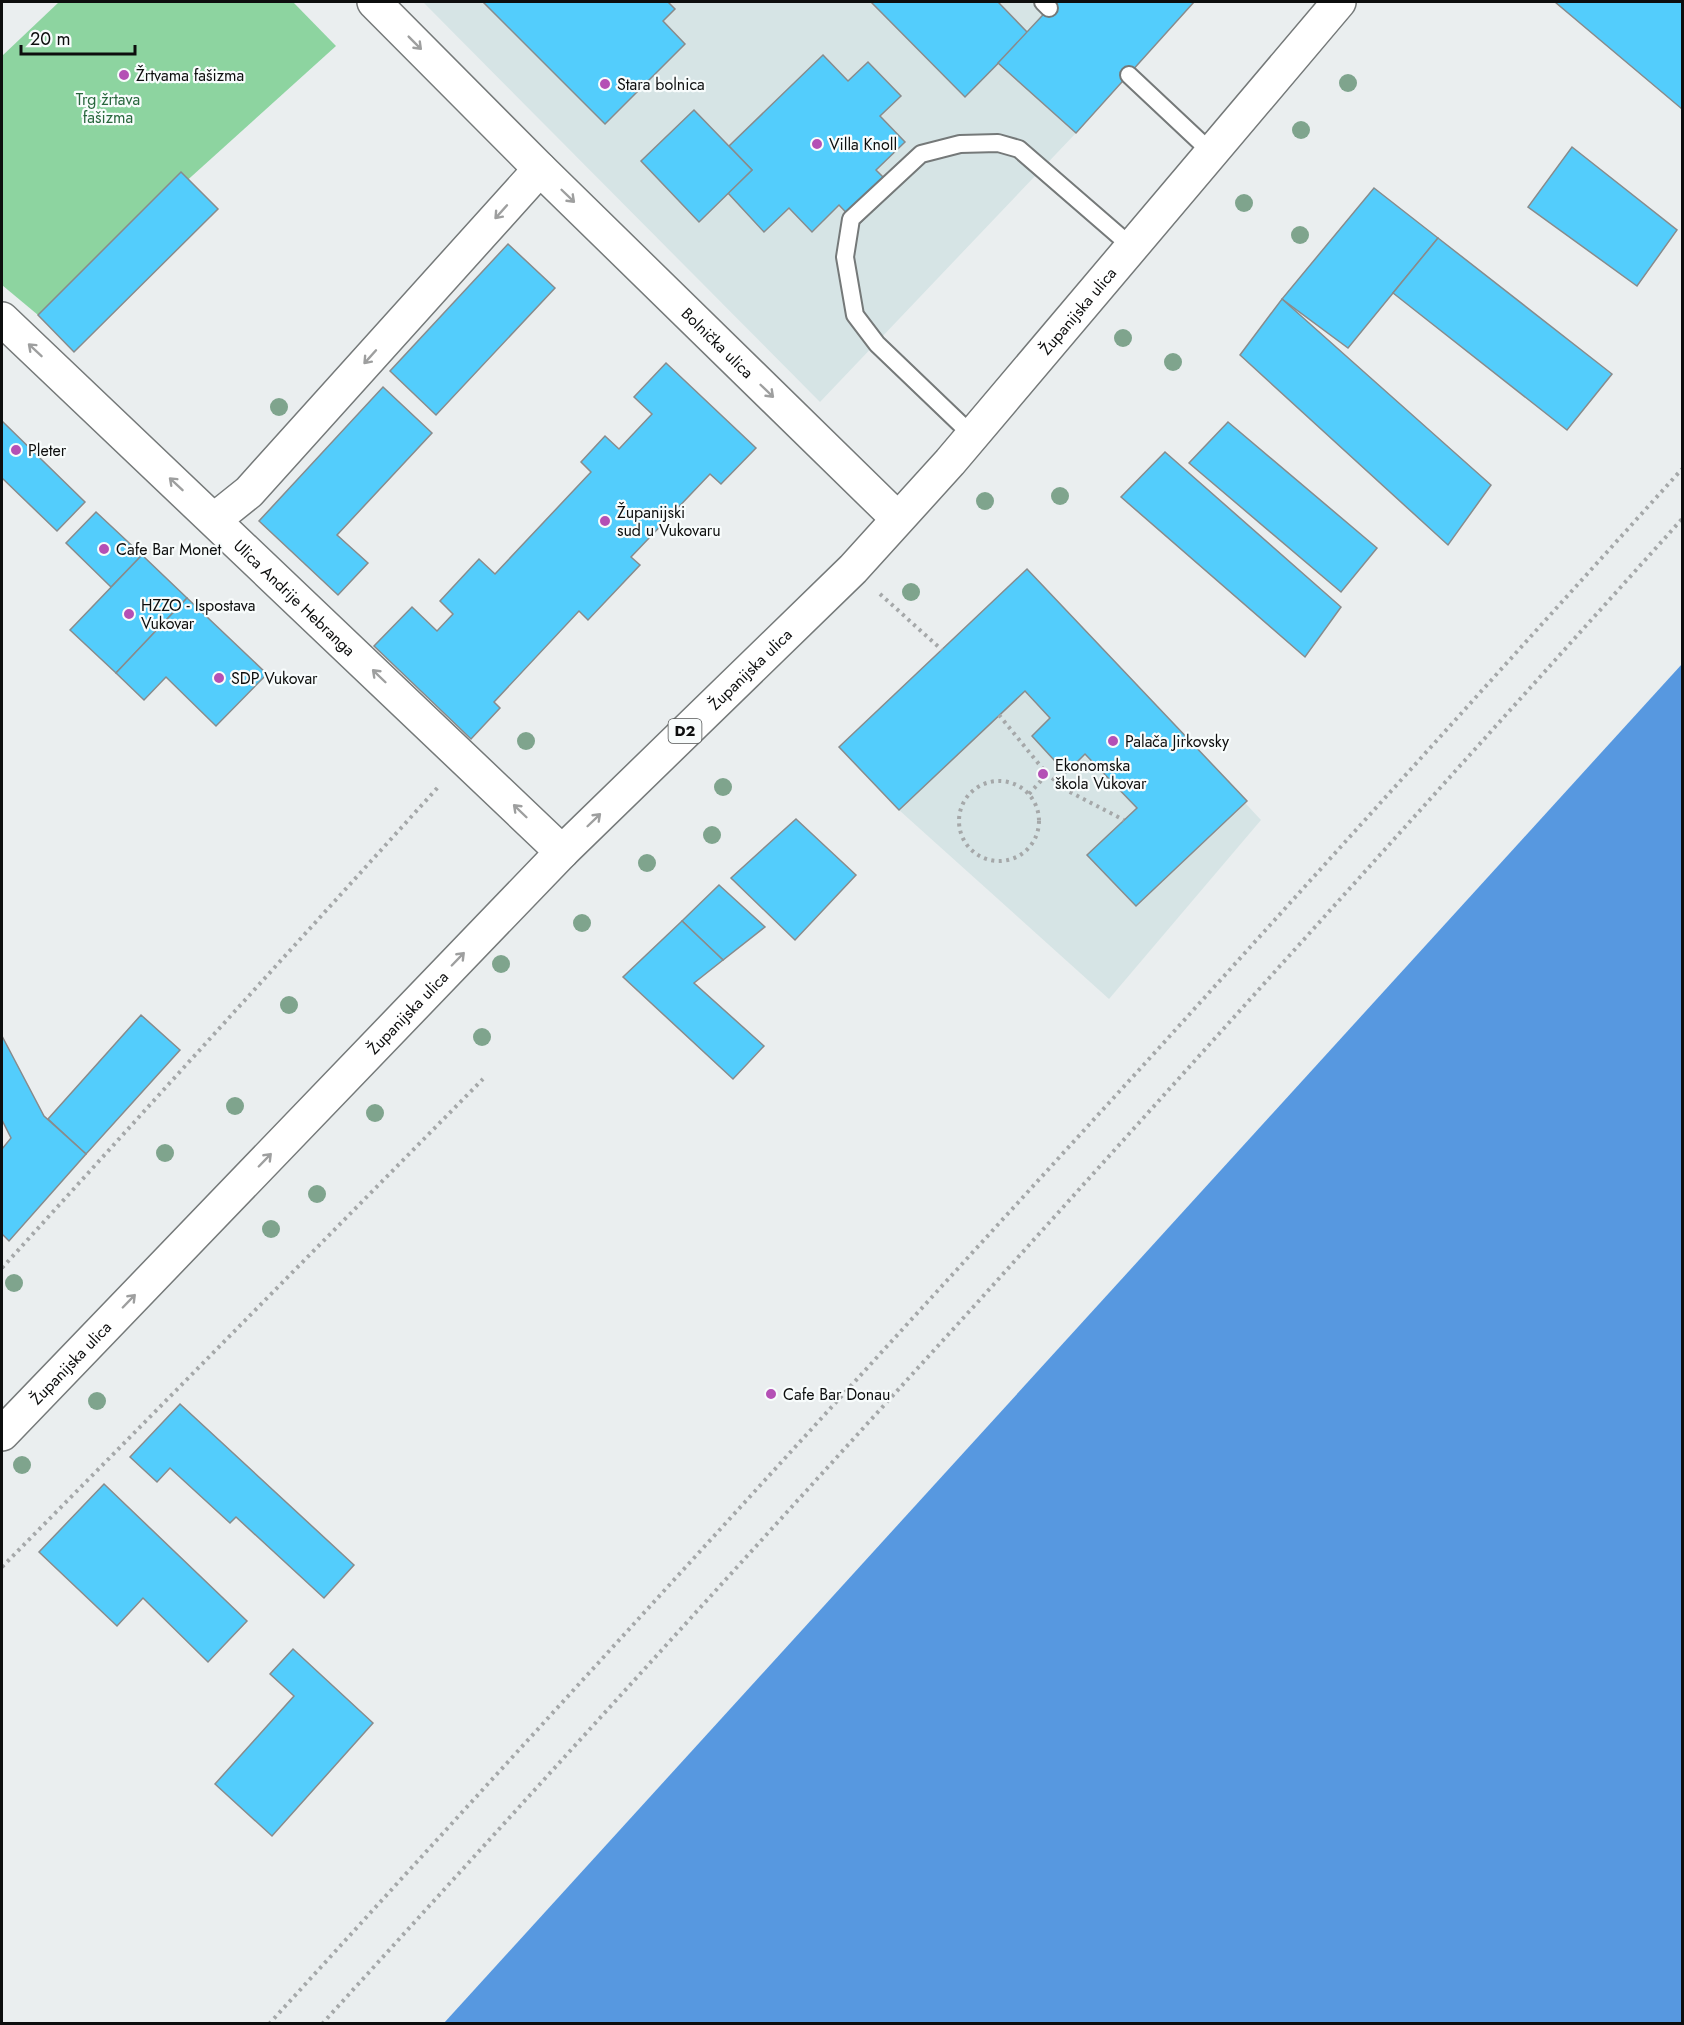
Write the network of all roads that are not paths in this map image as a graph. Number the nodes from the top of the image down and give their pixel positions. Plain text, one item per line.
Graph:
1 (374, 2) edge
2 (1339, 2) edge
3 (1129, 75) dead end
4 (1211, 152) junction
5 (540, 169) junction
6 (1132, 247) junction
7 (2, 319) edge
8 (973, 436) junction
9 (897, 518) junction
10 (214, 520) junction
11 (562, 852) junction
12 (2, 1434) edge

1 -> 5 street, Bolnička ulica
2 - 4 street, Županijska ulica / D2
3 - 4 lane
4 - 6 street, Županijska ulica / D2
5 -> 9 street, Bolnička ulica
5 -> 10 street
6 - 8 street, Županijska ulica / D2
6 - 8 lane
10 -> 7 street, Ulica Andrije Hebranga
8 - 9 street, Županijska ulica / D2
11 -> 9 street, Županijska ulica / D2
11 -> 10 street, Ulica Andrije Hebranga
12 -> 11 street, Županijska ulica / D2

